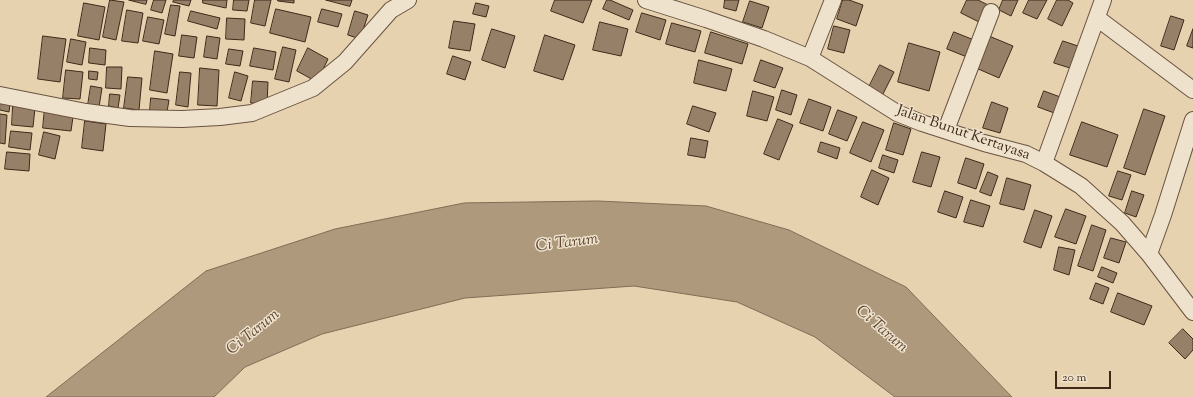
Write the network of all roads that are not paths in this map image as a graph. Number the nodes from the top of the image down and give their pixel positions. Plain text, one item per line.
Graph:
1 (408, 0) edge
2 (646, 0) edge
3 (833, 0) edge
4 (1103, 0) edge
5 (666, 3) edge
6 (991, 12) dead end
7 (1097, 18) junction
8 (810, 58) junction
9 (1193, 90) edge
10 (0, 95) edge
11 (1193, 120) edge
12 (946, 130) junction
13 (1044, 163) junction
14 (1149, 254) junction
15 (1193, 312) edge

1 - 10 street
2 - 5 street, Jalan Bunut Kertayasa
3 - 8 street
4 - 7 street
5 - 8 street, Jalan Bunut Kertayasa
6 - 12 street
7 - 9 street
7 - 13 street
8 - 12 street, Jalan Bunut Kertayasa
11 - 14 street
12 - 13 street, Jalan Bunut Kertayasa
13 - 14 street, Jalan Bunut Kertayasa
14 - 15 street, Jalan Bunut Kertayasa

